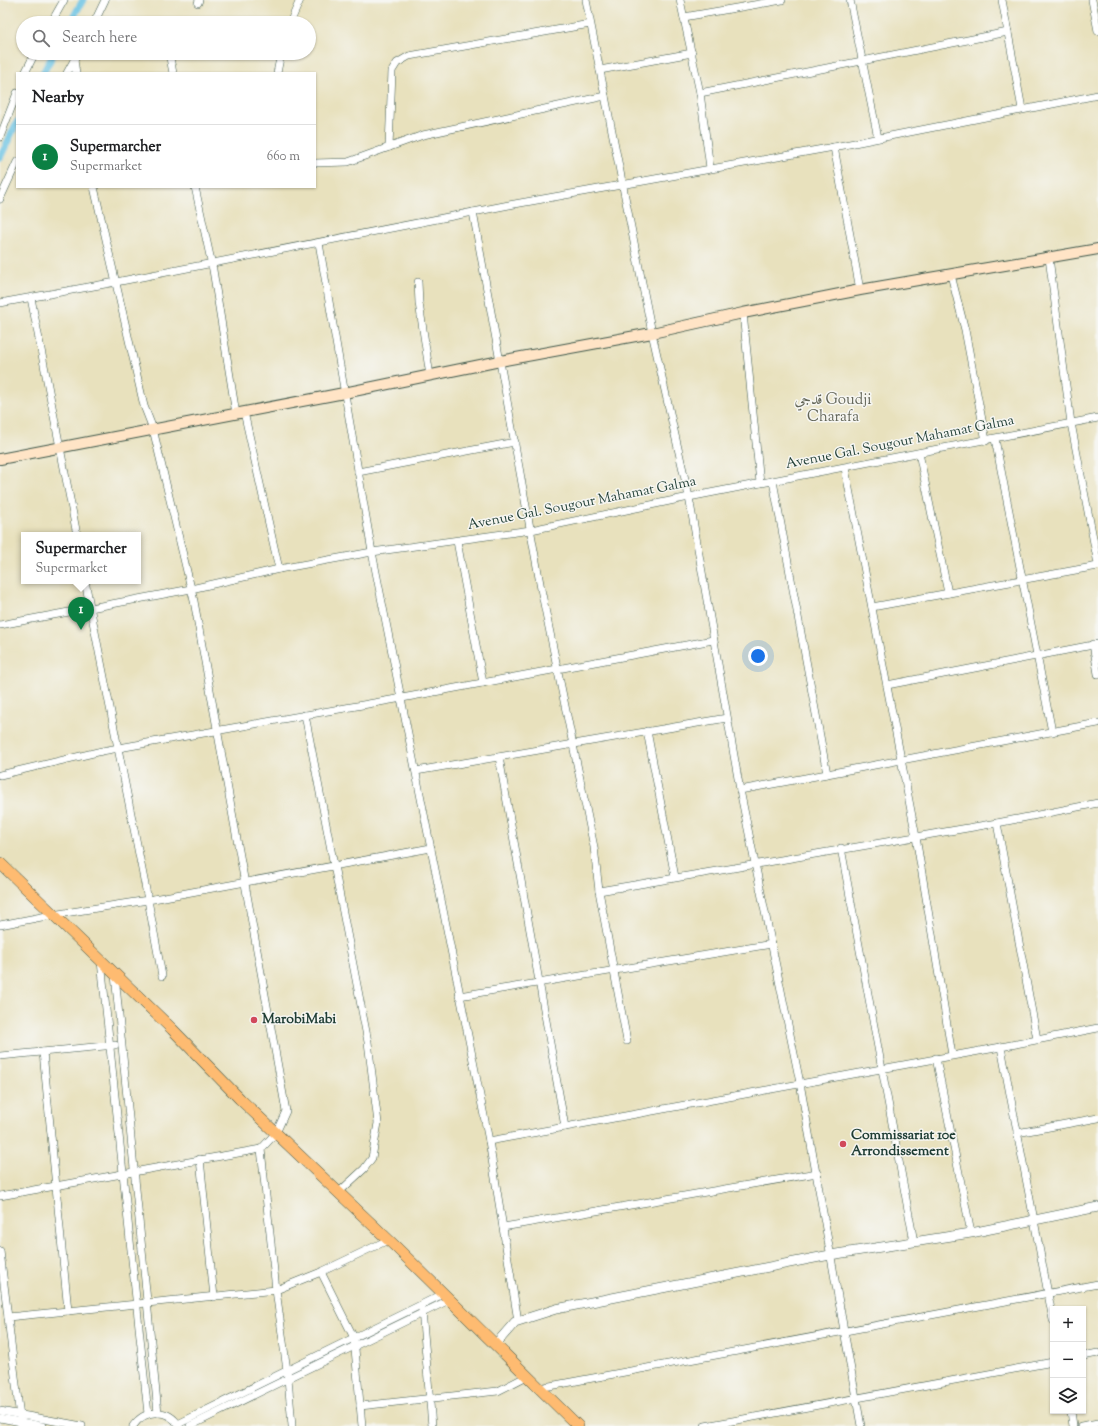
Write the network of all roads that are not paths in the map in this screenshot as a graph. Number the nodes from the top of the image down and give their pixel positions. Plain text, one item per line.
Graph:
1 (64, 0) edge
2 (105, 0) edge
3 (300, 0) edge
4 (586, 0) edge
5 (680, 0) edge
6 (782, 0) edge
7 (850, 0) edge
8 (1002, 0) edge
9 (1092, 0) edge
10 (56, 16) edge
11 (97, 16) edge
12 (293, 16) edge
13 (684, 17) junction
14 (590, 24) junction
15 (1098, 31) edge
16 (1008, 32) junction
17 (692, 53) junction
18 (31, 60) edge
19 (74, 60) joint
20 (170, 60) edge
21 (280, 60) edge
22 (863, 62) junction
23 (600, 70) junction
24 (25, 72) edge
25 (68, 72) edge
26 (76, 72) edge
27 (173, 72) edge
28 (277, 72) edge
29 (700, 93) junction
30 (16, 96) edge
31 (605, 96) junction
32 (1098, 96) edge
33 (1022, 109) junction
34 (0, 137) edge
35 (878, 138) junction
36 (389, 147) junction
37 (834, 147) junction
38 (316, 163) edge
39 (16, 164) edge
40 (710, 168) junction
41 (623, 185) junction
42 (94, 188) edge
43 (195, 188) edge
44 (0, 199) edge
45 (473, 212) junction
46 (319, 243) junction
47 (1098, 249) edge
48 (1049, 258) junction
49 (211, 264) junction
50 (951, 275) junction
51 (116, 282) junction
52 (418, 282) dead end
53 (860, 290) junction
54 (31, 298) junction
55 (0, 303) edge
56 (743, 313) junction
57 (652, 333) junction
58 (500, 361) junction
59 (430, 376) junction
60 (344, 393) junction
61 (240, 413) junction
62 (1098, 418) edge
63 (1071, 423) junction
64 (153, 430) junction
65 (995, 439) junction
66 (986, 440) junction
67 (515, 442) junction
68 (61, 447) junction
69 (919, 453) junction
70 (0, 459) edge
71 (845, 468) junction
72 (358, 472) junction
73 (773, 481) junction
74 (760, 484) junction
75 (689, 497) junction
76 (531, 530) junction
77 (76, 532) edge
78 (457, 541) junction
79 (372, 552) junction
80 (1098, 565) edge
81 (278, 570) junction
82 (1022, 580) junction
83 (86, 584) edge
84 (191, 589) junction
85 (948, 593) junction
86 (872, 607) junction
87 (90, 608) junction
88 (0, 625) edge
89 (713, 640) junction
90 (1096, 644) edge
91 (1037, 656) junction
92 (558, 669) junction
93 (1098, 674) edge
94 (483, 683) junction
95 (887, 685) junction
96 (402, 698) junction
97 (305, 715) junction
98 (727, 718) junction
99 (1098, 723) edge
100 (218, 731) junction
101 (647, 731) junction
102 (1052, 732) junction
103 (572, 743) junction
104 (117, 748) junction
105 (499, 757) junction
106 (900, 761) junction
107 (416, 771) junction
108 (827, 774) junction
109 (0, 775) edge
110 (740, 790) junction
111 (1098, 802) edge
112 (997, 823) junction
113 (916, 837) junction
114 (431, 848) junction
115 (840, 848) junction
116 (756, 863) junction
117 (0, 864) edge
118 (333, 866) junction
119 (675, 878) junction
120 (246, 882) junction
121 (599, 891) junction
122 (148, 900) junction
123 (52, 915) junction
124 (0, 925) edge
125 (772, 944) junction
126 (101, 961) junction
127 (613, 970) junction
128 (115, 975) junction
129 (162, 976) dead end
130 (538, 983) junction
131 (459, 996) junction
132 (1098, 1028) edge
133 (1037, 1039) junction
134 (627, 1041) dead end
135 (122, 1044) junction
136 (110, 1045) junction
137 (1001, 1047) junction
138 (43, 1052) junction
139 (952, 1055) junction
140 (0, 1056) edge
141 (936, 1058) junction
142 (881, 1068) junction
143 (800, 1083) junction
144 (1098, 1118) edge
145 (565, 1127) junction
146 (276, 1133) junction
147 (1017, 1133) junction
148 (489, 1141) junction
149 (261, 1149) junction
150 (200, 1158) junction
151 (134, 1171) junction
152 (817, 1172) junction
153 (123, 1173) junction
154 (56, 1186) junction
155 (338, 1193) junction
156 (0, 1196) edge
157 (1098, 1207) edge
158 (1033, 1220) junction
159 (503, 1227) junction
160 (971, 1233) junction
161 (388, 1240) junction
162 (914, 1242) junction
163 (0, 1251) edge
164 (830, 1255) junction
165 (321, 1272) junction
166 (1098, 1284) edge
167 (276, 1290) junction
168 (3, 1293) edge
169 (1048, 1294) junction
170 (214, 1297) junction
171 (446, 1297) junction
172 (137, 1304) junction
173 (147, 1304) junction
174 (1050, 1306) edge
175 (422, 1309) junction
176 (68, 1311) junction
177 (8, 1317) junction
178 (518, 1321) junction
179 (844, 1331) junction
180 (354, 1342) junction
181 (495, 1345) junction
182 (1098, 1353) edge
183 (1086, 1355) edge
184 (1050, 1363) edge
185 (287, 1370) junction
186 (527, 1376) junction
187 (288, 1378) junction
188 (539, 1388) junction
189 (856, 1398) junction
190 (429, 1399) junction
191 (360, 1406) junction
192 (0, 1411) edge
193 (158, 1412) junction
194 (148, 1414) junction
195 (1071, 1414) edge
196 (0, 1418) edge
197 (20, 1421) edge
198 (1098, 1423) edge
199 (179, 1425) edge
200 (42, 1426) edge
201 (82, 1426) edge
202 (133, 1426) edge
203 (190, 1426) edge
204 (292, 1426) edge
205 (362, 1426) edge
206 (432, 1426) edge
207 (578, 1426) edge
208 (705, 1426) edge
209 (861, 1426) edge
210 (1073, 1426) edge
211 (1081, 1426) edge

1 - 10 street
2 - 11 street
3 - 12 street
4 - 14 street
5 - 13 street
6 - 13 street
7 - 22 street
8 - 16 street
9 - 15 street
13 - 17 street
14 - 23 street
14 - 36 street
16 - 22 street
16 - 33 street
17 - 23 street
17 - 29 street
18 - 24 street
19 - 25 street
19 - 26 street
20 - 27 street
21 - 28 street
22 - 29 street
22 - 35 street
23 - 31 street
29 - 40 street
30 - 34 street
31 - 36 street
31 - 41 street
32 - 33 street
33 - 35 street
35 - 37 street
36 - 38 street
37 - 40 street
37 - 53 street
39 - 44 street
40 - 41 street
41 - 45 street
41 - 57 street
42 - 51 street
43 - 49 street
45 - 46 street
45 - 58 street
46 - 49 street
46 - 60 street
47 - 48 main road
48 - 50 main road
48 - 63 street
49 - 51 street
49 - 61 street
50 - 53 main road
50 - 66 street
51 - 54 street
51 - 64 street
52 - 59 street
53 - 56 main road
54 - 55 street
54 - 68 street
56 - 57 main road
56 - 74 street
57 - 58 main road
57 - 75 street
58 - 59 main road
58 - 67 street
59 - 60 main road
60 - 61 main road
60 - 72 street
61 - 64 main road
61 - 81 street
62 - 63 street, Avenue Gal. Sougour Mahamat Galma
63 - 65 street, Avenue Gal. Sougour Mahamat Galma
63 - 80 street
64 - 68 main road
64 - 84 street
65 - 66 street, Avenue Gal. Sougour Mahamat Galma
65 - 82 street
66 - 69 street, Avenue Gal. Sougour Mahamat Galma
67 - 72 street
67 - 76 street
68 - 70 main road
68 - 77 street
69 - 71 street, Avenue Gal. Sougour Mahamat Galma
69 - 85 street
71 - 73 street, Avenue Gal. Sougour Mahamat Galma
71 - 86 street
72 - 79 street
73 - 74 street, Avenue Gal. Sougour Mahamat Galma
73 - 108 street
74 - 75 street, Avenue Gal. Sougour Mahamat Galma
75 - 76 street, Avenue Gal. Sougour Mahamat Galma
75 - 89 street
76 - 78 street, Avenue Gal. Sougour Mahamat Galma
76 - 92 street
78 - 79 street, Avenue Gal. Sougour Mahamat Galma
78 - 94 street
79 - 81 street, Avenue Gal. Sougour Mahamat Galma
79 - 96 street
80 - 82 street
81 - 84 street, Avenue Gal. Sougour Mahamat Galma
82 - 85 street
82 - 91 street
83 - 87 street
84 - 87 street, Avenue Gal. Sougour Mahamat Galma
84 - 100 street
85 - 86 street
86 - 95 street
87 - 88 street, Avenue Gal. Sougour Mahamat Galma
87 - 104 street
89 - 92 street
89 - 98 street
90 - 91 street
90 - 93 street
91 - 95 street
91 - 102 street
92 - 94 street
92 - 103 street
94 - 96 street
95 - 106 street
96 - 97 street
96 - 107 street
97 - 100 street
97 - 118 street
98 - 101 street
98 - 110 street
99 - 102 street
100 - 104 street
100 - 120 street
101 - 103 street
101 - 119 street
102 - 106 street
103 - 105 street
103 - 121 street
104 - 109 street
104 - 122 street
105 - 107 street
105 - 130 street
106 - 108 street
106 - 113 street
107 - 114 street
108 - 110 street
110 - 116 street
111 - 112 street
112 - 113 street
112 - 133 street
113 - 115 street
113 - 139 street
114 - 118 street
114 - 131 street
115 - 116 street
115 - 142 street
116 - 119 street
116 - 125 street
117 - 123 highway
118 - 120 street
118 - 155 street
119 - 121 street
120 - 122 street
120 - 146 street
121 - 127 street
122 - 123 street
122 - 129 street
123 - 124 street
123 - 126 highway
125 - 127 street
125 - 143 street
126 - 128 highway
126 - 136 street
127 - 130 street
127 - 134 street
128 - 135 street
128 - 146 highway
130 - 131 street
130 - 145 street
131 - 148 street
132 - 133 street
133 - 137 street
135 - 136 street
135 - 151 street
136 - 138 street
136 - 153 street
137 - 139 street
137 - 147 street
138 - 140 street
138 - 154 street
139 - 141 street
141 - 142 street
141 - 160 street
142 - 143 street
142 - 162 street
143 - 145 street
143 - 152 street
144 - 147 street
145 - 148 street
146 - 149 street
146 - 155 highway
147 - 158 street
148 - 159 street
149 - 150 street
149 - 167 street
150 - 151 street
150 - 170 street
151 - 153 street
151 - 173 street
152 - 159 street
152 - 164 street
153 - 154 street
153 - 172 street
154 - 156 street
154 - 176 street
155 - 161 highway
157 - 158 street
158 - 160 street
158 - 169 street
159 - 178 street
160 - 162 street
161 - 165 street
161 - 171 highway
162 - 164 street
163 - 168 street
164 - 178 street
164 - 179 street
165 - 167 street
165 - 180 street
166 - 169 street
167 - 170 street
167 - 185 street
168 - 177 street
169 - 174 street
169 - 179 street
170 - 173 street
171 - 175 street
171 - 181 highway
172 - 173 street
172 - 176 street
172 - 194 street
173 - 193 street
175 - 180 street
175 - 190 street
176 - 177 street
177 - 197 street
178 - 181 street
179 - 188 street
179 - 189 street
180 - 185 street
180 - 187 street
180 - 191 street
181 - 186 highway
182 - 183 street
184 - 189 street
185 - 187 street
185 - 199 street
186 - 188 highway
186 - 190 street
187 - 203 street
187 - 204 street
188 - 207 highway
189 - 208 street
189 - 209 street
190 - 191 street
190 - 206 street
191 - 205 street
192 - 197 street
193 - 194 street
193 - 199 street
194 - 202 street
195 - 210 street
196 - 197 street
197 - 200 street
197 - 201 street
198 - 211 street

